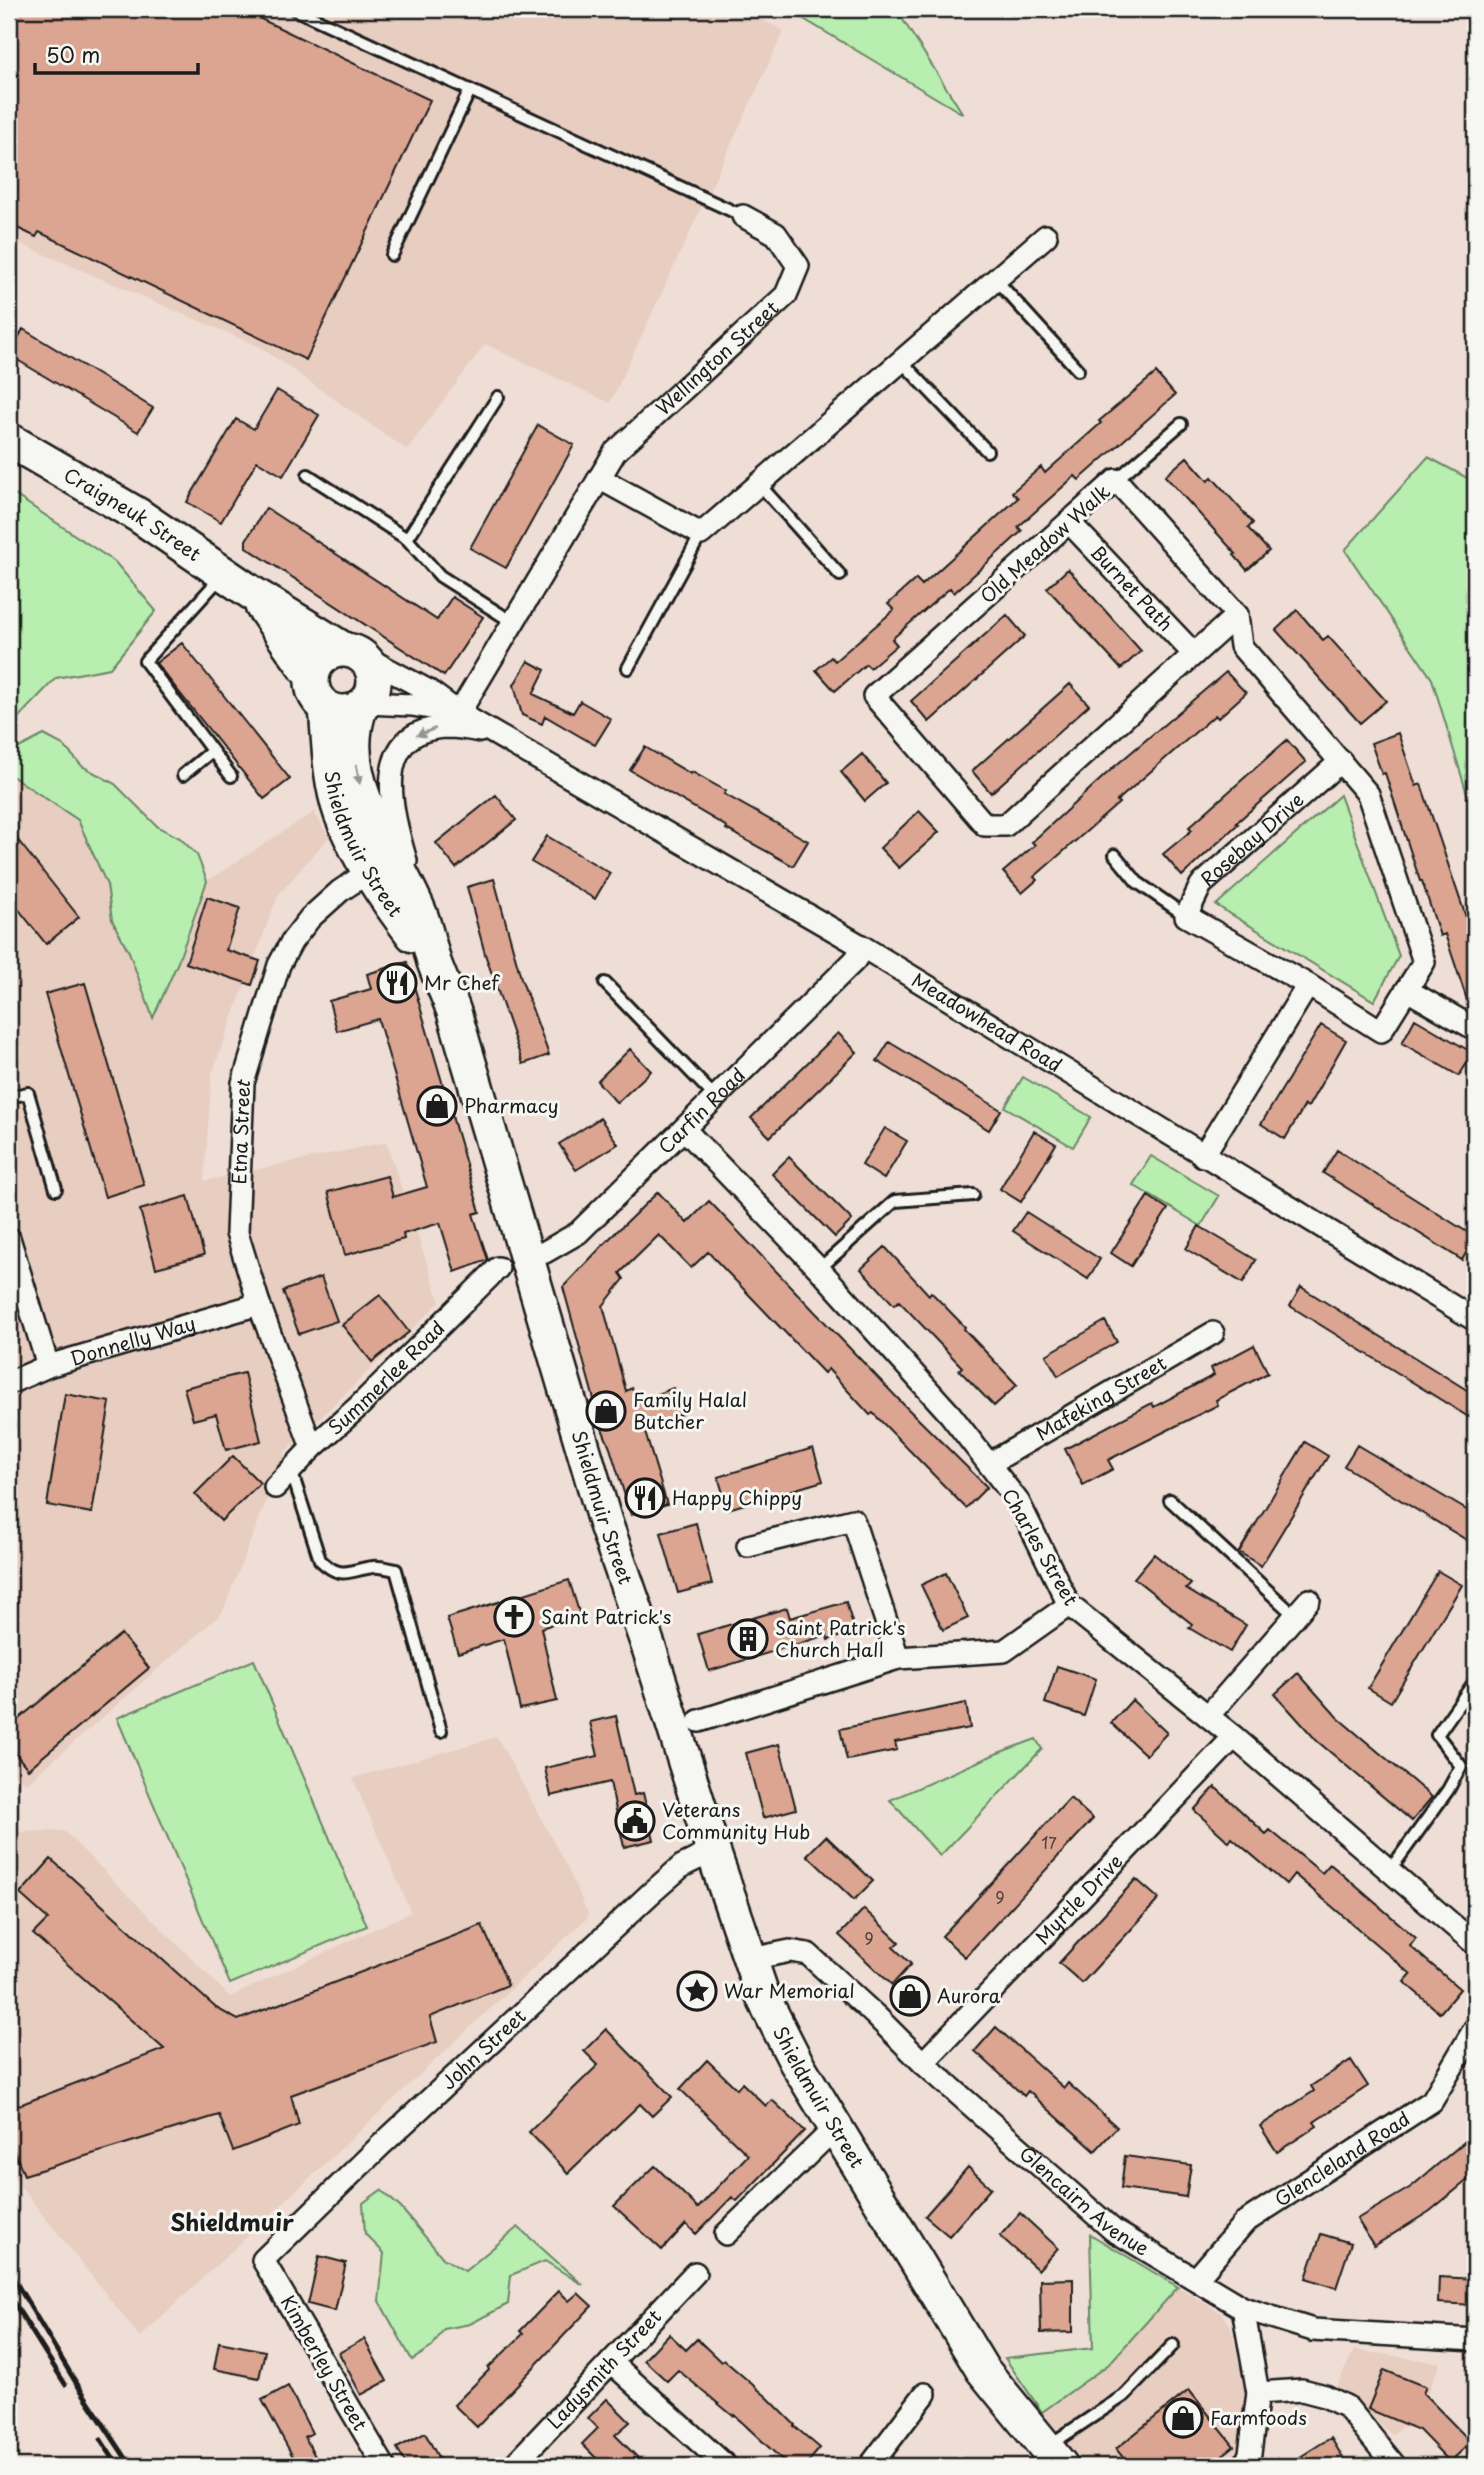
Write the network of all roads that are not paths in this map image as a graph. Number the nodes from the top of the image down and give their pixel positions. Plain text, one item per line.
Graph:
1 (294, 9) edge
2 (470, 90) junction
3 (743, 216) joint
4 (1046, 236) dead end
5 (391, 255) dead end
6 (996, 279) junction
7 (901, 361) junction
8 (1078, 370) dead end
9 (498, 397) dead end
10 (1181, 424) dead end
11 (9, 440) edge
12 (987, 452) dead end
13 (308, 475) dead end
14 (599, 478) junction
15 (1116, 480) junction
16 (759, 484) junction
17 (1069, 522) junction
18 (701, 534) junction
19 (407, 539) junction
20 (224, 574) junction
21 (840, 575) dead end
22 (252, 593) junction
23 (1237, 615) junction
24 (514, 623) junction
25 (352, 652) junction
26 (1194, 654) junction
27 (628, 668) dead end
28 (312, 677) junction
29 (363, 705) junction
30 (326, 707) junction
31 (459, 713) junction
32 (493, 732) junction
33 (212, 751) junction
34 (1341, 761) junction
35 (183, 775) dead end
36 (231, 776) dead end
37 (1115, 855) dead end
38 (380, 864) junction
39 (420, 915) junction
40 (1186, 916) junction
41 (863, 947) junction
42 (435, 965) junction
43 (605, 984) dead end
44 (1308, 985) junction
45 (1407, 990) junction
46 (1475, 1029) edge
47 (9, 1097) edge
48 (715, 1097) junction
49 (684, 1129) junction
50 (1203, 1156) junction
51 (56, 1189) dead end
52 (973, 1195) dead end
53 (9, 1238) edge
54 (513, 1263) junction
55 (819, 1269) junction
56 (259, 1304) junction
57 (1475, 1320) edge
58 (1213, 1333) dead end
59 (48, 1366) junction
60 (9, 1383) edge
61 (312, 1448) junction
62 (989, 1464) junction
63 (291, 1470) junction
64 (275, 1487) dead end
65 (1170, 1500) dead end
66 (748, 1546) dead end
67 (1309, 1600) dead end
68 (1069, 1605) junction
69 (1295, 1616) junction
70 (898, 1658) junction
71 (1475, 1681) edge
72 (1208, 1716) junction
73 (699, 1721) dead end
74 (441, 1731) dead end
75 (1234, 1737) junction
76 (713, 1850) junction
77 (1390, 1870) junction
78 (1475, 1944) edge
79 (751, 1959) junction
80 (1473, 2038) edge
81 (923, 2063) junction
82 (836, 2127) junction
83 (726, 2234) dead end
84 (263, 2260) joint
85 (695, 2273) dead end
86 (1196, 2279) junction
87 (1243, 2308) junction
88 (1475, 2340) edge
89 (1173, 2344) dead end
90 (611, 2362) junction
91 (1258, 2393) junction
92 (925, 2394) dead end
93 (1053, 2457) edge
94 (384, 2466) edge
95 (513, 2466) edge
96 (726, 2466) edge
97 (870, 2466) edge
98 (1245, 2466) edge
99 (1395, 2466) edge

1 - 2 lane, Wellington Street
2 - 3 lane, Wellington Street
2 - 5 lane
3 - 14 street, Wellington Street
4 - 6 street
6 - 7 street
6 - 8 lane
7 - 12 lane
7 - 16 street
9 - 19 lane
10 - 15 lane
11 - 20 main road, Craigneuk Street
13 - 19 lane
14 - 18 street
14 - 24 street, Wellington Street
15 - 17 street, Old Meadow Walk
15 - 23 street, Old Meadow Walk
16 - 18 street
16 - 21 lane
17 - 26 street, Burnet Path
17 - 26 street, Old Meadow Walk
18 - 27 lane
19 - 24 lane
20 - 22 main road, Craigneuk Street
20 - 33 lane
22 - 25 main road, Craigneuk Street
22 - 28 main road, Craigneuk Street
23 - 26 street, Old Meadow Walk
23 - 34 street
24 - 31 street, Wellington Street
25 - 28 main road
25 - 29 main road
25 - 31 street, Meadowhead Road
28 - 30 main road
29 - 30 main road
29 - 31 street, Meadowhead Road
29 -> 38 main road, Shieldmuir Street
30 - 38 main road, Shieldmuir Street
31 - 32 street, Meadowhead Road
32 -> 39 street, Meadowhead Road
32 - 41 street, Meadowhead Road
33 - 35 lane
33 - 36 lane
34 - 40 street, Rosebay Drive
34 - 45 street
37 - 40 lane
38 - 39 main road, Shieldmuir Street
38 - 42 main road, Shieldmuir Street
38 - 56 street, Etna Street
39 - 42 main road, Shieldmuir Street
40 - 44 street
41 - 48 street, Carfin Road
41 - 50 street, Meadowhead Road
42 - 54 main road, Shieldmuir Street
43 - 48 lane
44 - 45 street
44 - 50 street
45 - 46 street
47 - 51 lane
48 - 49 street, Carfin Road
49 - 54 street, Carfin Road
49 - 55 street, Charles Street
50 - 57 street, Meadowhead Road
52 - 55 lane
53 - 59 street
54 - 61 street, Summerlee Road
54 - 76 main road, Shieldmuir Street
55 - 62 street, Charles Street
56 - 59 street, Donnelly Way
56 - 61 street, Etna Street
58 - 62 street, Mafeking Street
59 - 60 street, Donnelly Way
61 - 63 street, Summerlee Road
62 - 68 street, Charles Street
63 - 64 street, Summerlee Road
63 - 74 lane
65 - 69 lane
66 - 70 street
67 - 69 street
68 - 70 street
68 - 72 street, Charles Street
69 - 72 street
70 - 73 street
71 - 77 lane
72 - 75 street, Charles Street
75 - 77 street, Charles Street
75 - 81 street, Myrtle Drive
76 - 79 main road, Shieldmuir Street
76 - 84 street, John Street
77 - 78 street, Charles Street
79 - 81 street, Glencairn Avenue
79 - 82 main road, Shieldmuir Street
80 - 86 street, Glencleland Road
81 - 86 street, Glencairn Avenue
82 - 83 street
82 - 93 main road, Shieldmuir Street
84 - 94 street, Kimberley Street
85 - 90 street, Ladysmith Street
86 - 87 street, Glencairn Avenue
87 - 88 street, Glencairn Avenue
87 - 91 street
89 - 93 lane
90 - 95 street, Ladysmith Street
90 - 96 street
91 - 98 street
91 - 99 street
92 - 97 street

